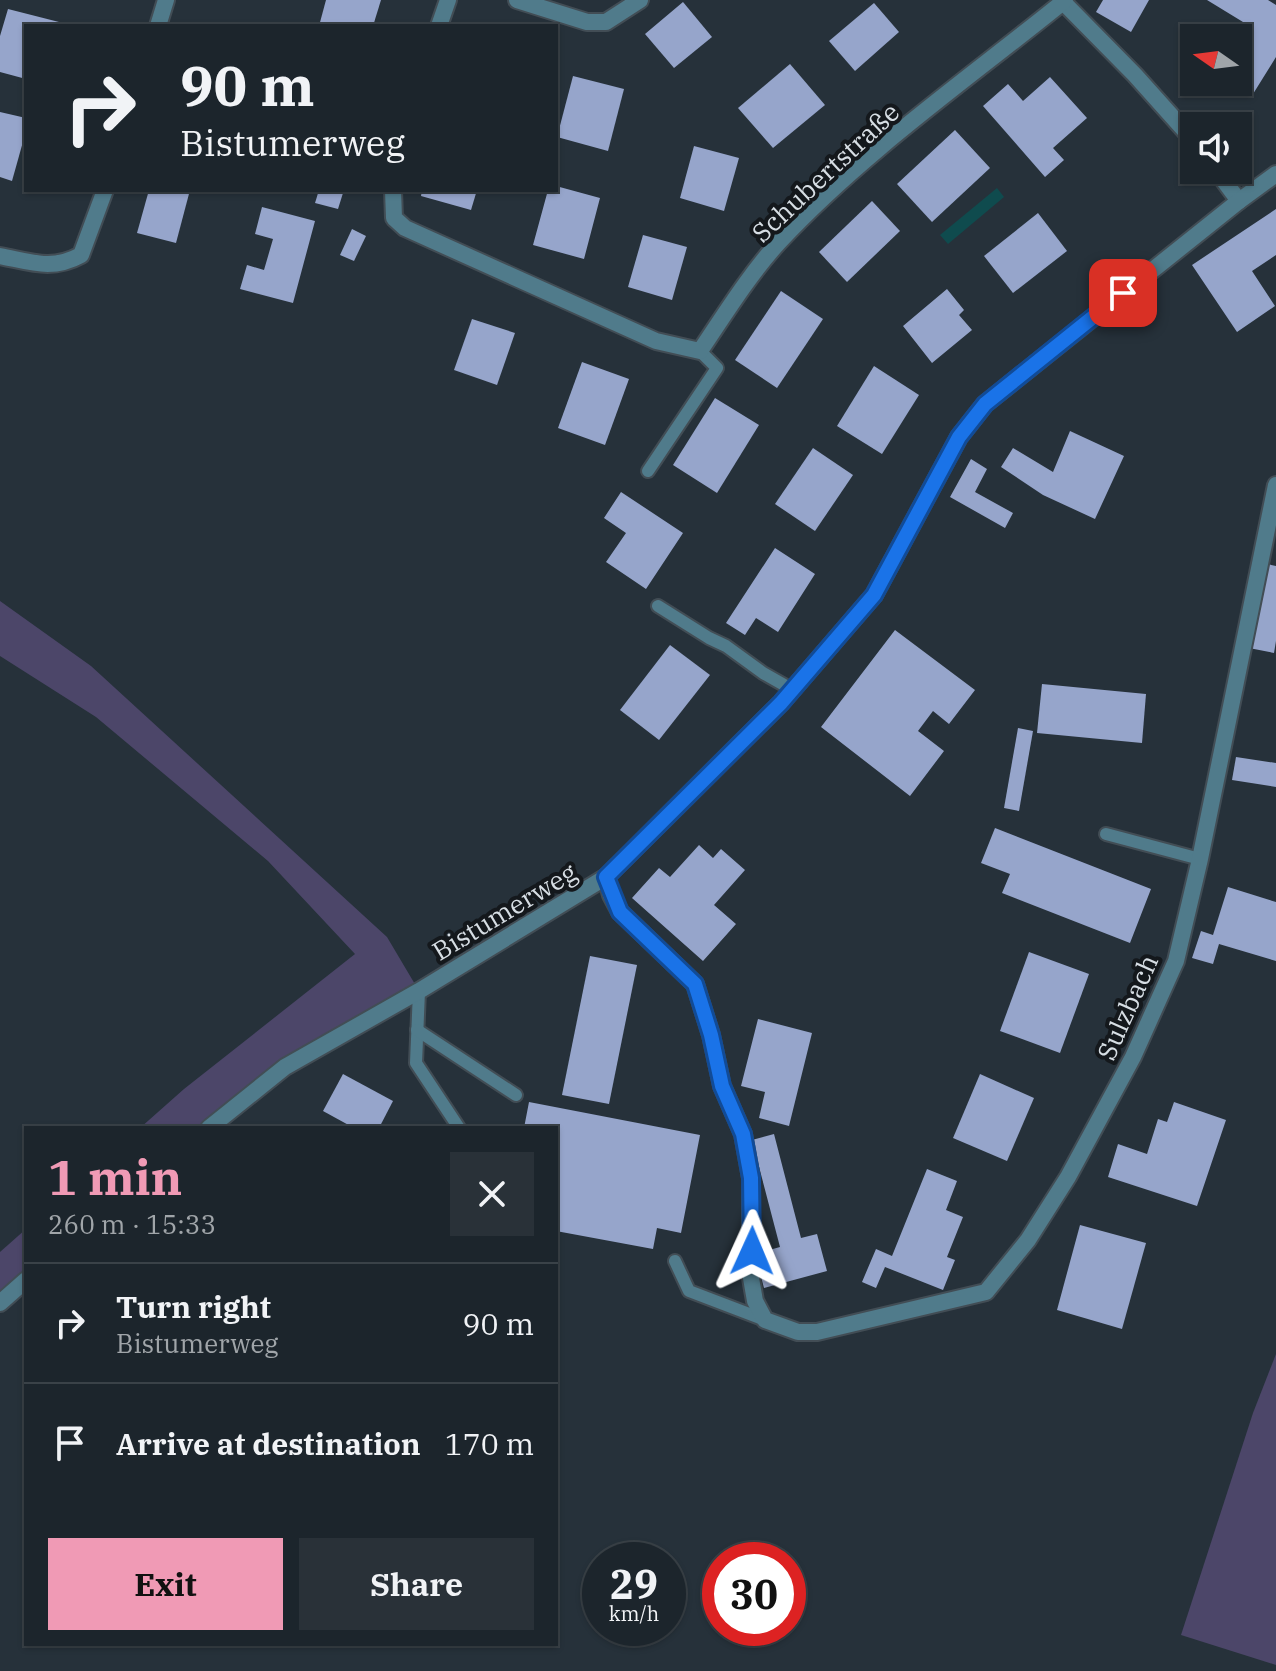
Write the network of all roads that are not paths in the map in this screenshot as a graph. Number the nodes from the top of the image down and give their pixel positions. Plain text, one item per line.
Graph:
1 (166, 0) edge
2 (448, 0) edge
3 (517, 0) edge
4 (640, 0) edge
5 (1064, 1) edge
6 (159, 24) edge
7 (440, 24) edge
8 (1180, 125) edge
9 (1276, 174) edge
10 (1226, 184) edge
11 (104, 192) edge
12 (393, 192) edge
13 (1239, 201) junction
14 (0, 256) edge
15 (700, 351) junction
16 (648, 471) dead end
17 (1276, 485) edge
18 (658, 606) dead end
19 (793, 690) junction
20 (1106, 834) dead end
21 (1200, 859) junction
22 (606, 877) junction
23 (419, 991) junction
24 (417, 1030) junction
25 (516, 1095) dead end
26 (211, 1126) edge
27 (457, 1126) edge
28 (675, 1261) dead end
29 (24, 1282) edge
30 (0, 1303) edge
31 (765, 1320) junction

1 - 6 street
2 - 7 street
3 - 4 street
5 - 8 street, Schubertstraße
5 - 15 street, Schubertstraße
9 - 13 street, Bistumerweg
10 - 13 street
11 - 14 street
12 - 15 street
13 - 19 street, Bistumerweg
15 - 16 lane
17 - 21 street, Sulzbach
18 - 19 lane
19 - 22 street, Bistumerweg
20 - 21 lane
21 - 31 street, Sulzbach
22 - 23 street, Bistumerweg
22 - 31 street
23 - 24 lane
23 - 26 street, Bistumerweg
24 - 25 lane
24 - 27 lane
28 - 31 lane
29 - 30 street

